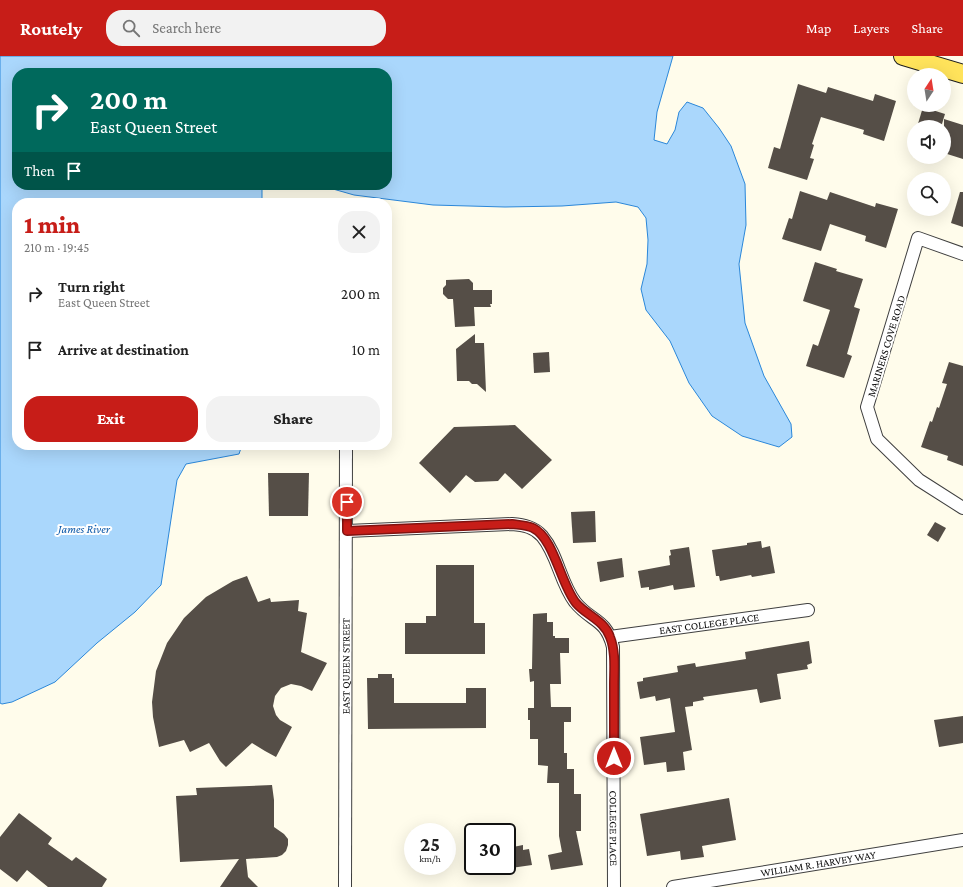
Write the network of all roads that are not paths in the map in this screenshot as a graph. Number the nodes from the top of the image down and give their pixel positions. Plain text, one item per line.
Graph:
1 (903, 56) edge
2 (963, 74) edge
3 (963, 254) edge
4 (346, 450) edge
5 (963, 508) edge
6 (347, 531) junction
7 (808, 610) dead end
8 (610, 637) junction
9 (963, 840) edge
10 (346, 887) edge
11 (614, 887) edge
12 (673, 887) edge

1 - 2 main road
3 - 5 street, MARINERS COVE ROAD
4 - 6 street, EAST QUEEN STREET
6 - 8 street, COLLEGE PLACE
6 - 10 street, EAST QUEEN STREET
7 - 8 street, EAST COLLEGE PLACE
8 - 11 street, COLLEGE PLACE
9 - 12 street, WILLIAM R. HARVEY WAY

